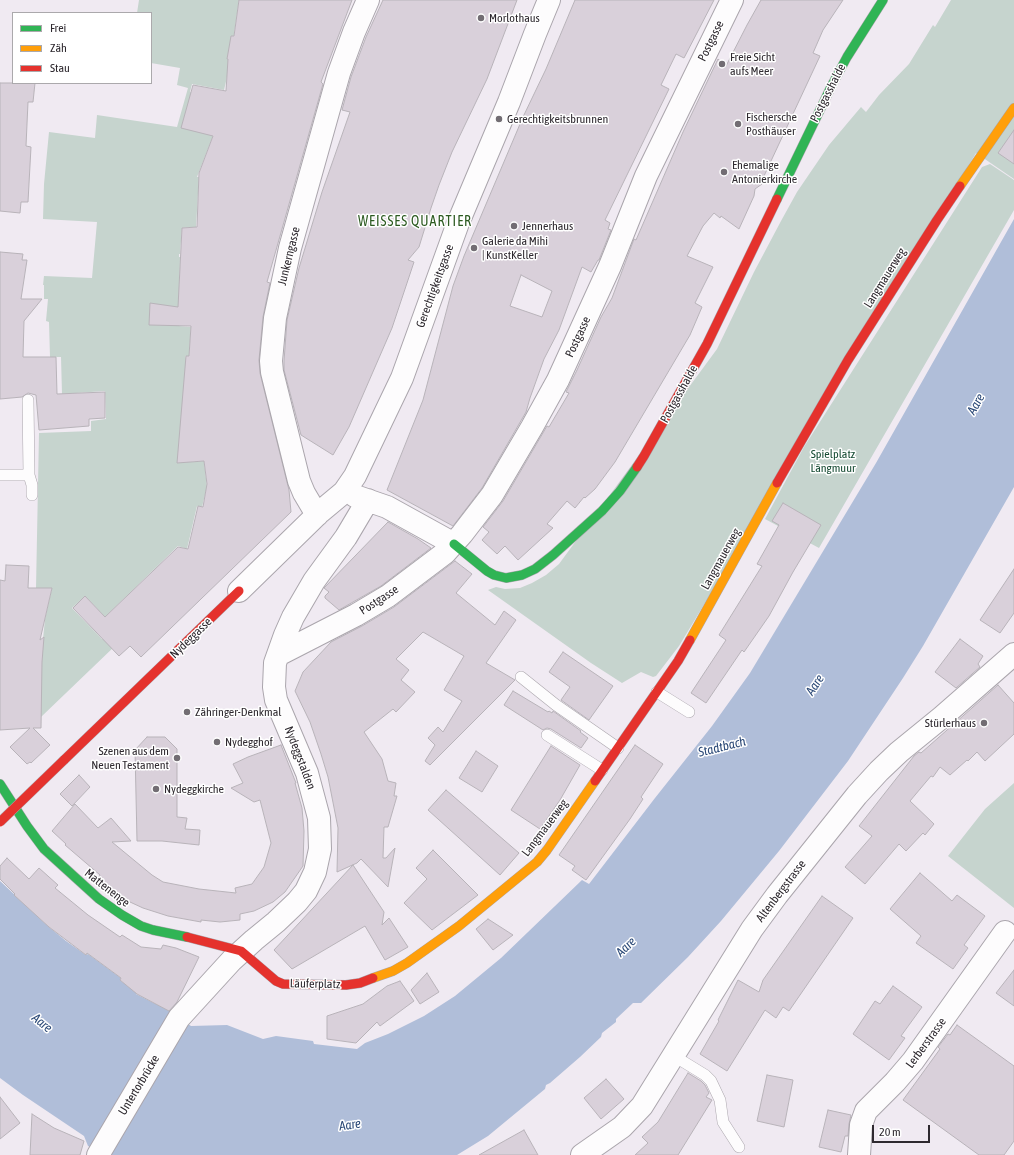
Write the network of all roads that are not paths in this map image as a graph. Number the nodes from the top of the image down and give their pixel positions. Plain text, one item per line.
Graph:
1 (368, 0) edge
2 (549, 0) edge
3 (732, 0) edge
4 (883, 0) edge
5 (1014, 108) edge
6 (28, 400) dead end
7 (0, 475) edge
8 (29, 475) junction
9 (344, 492) junction
10 (32, 495) dead end
11 (368, 500) junction
12 (317, 515) junction
13 (454, 544) junction
14 (239, 591) joint
15 (1014, 654) edge
16 (278, 655) junction
17 (521, 677) dead end
18 (657, 692) junction
19 (689, 712) dead end
20 (547, 735) dead end
21 (618, 748) junction
22 (602, 770) junction
23 (0, 784) edge
24 (0, 822) edge
25 (1005, 932) dead end
26 (241, 951) junction
27 (393, 971) joint
28 (674, 1056) junction
29 (739, 1147) dead end
30 (98, 1154) edge
31 (582, 1155) edge
32 (859, 1155) edge

1 - 12 street, Junkerngasse
2 - 9 street, Gerechtigkeitsgasse
3 - 13 street, Postgasse
4 - 13 street, Postgasshalde
5 - 18 street, Langmauerweg
6 - 8 lane
7 - 8 lane
8 - 10 lane
9 - 11 street, Postgasshalde
9 - 12 street, Gerechtigkeitsgasse
11 - 13 street, Postgasshalde
11 - 16 street, Nydeggstalden
12 - 14 street, Nydeggasse
13 - 16 street, Postgasse
14 - 24 street, Nydeggasse, bridge
15 - 28 street, Altenbergstrasse
16 - 26 street, Nydeggstalden
17 - 21 lane
18 - 19 lane
18 - 21 street, Langmauerweg
20 - 22 lane
21 - 22 street, Langmauerweg
22 - 27 street, Langmauerweg
23 - 26 street, Mattenenge
25 - 32 street, Lerberstrasse
26 - 27 street, Läuferplatz
26 - 30 street, Untertorbrücke
28 - 29 lane
28 - 31 street, Altenbergstrasse

